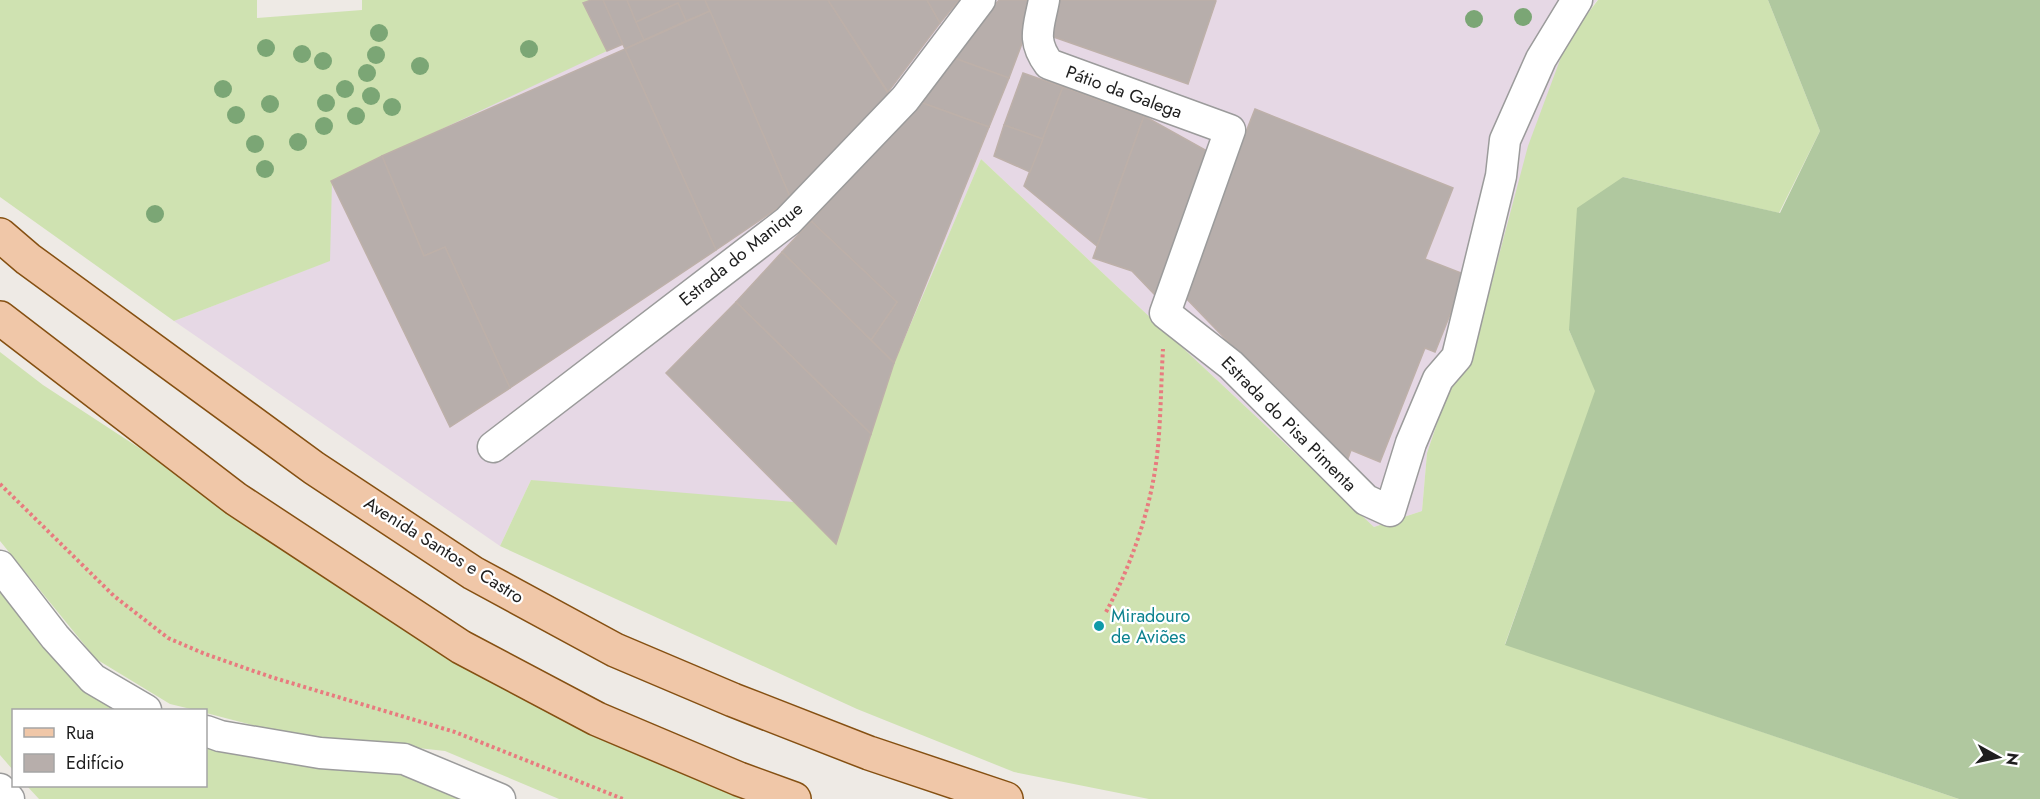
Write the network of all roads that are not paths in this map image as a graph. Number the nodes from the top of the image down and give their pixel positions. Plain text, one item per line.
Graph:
1 (981, 0) edge
2 (1044, 0) edge
3 (1577, 0) edge
4 (0, 235) edge
5 (1165, 313) joint
6 (0, 318) edge
7 (492, 447) dead end
8 (0, 566) edge
9 (143, 709) edge
10 (207, 731) edge
11 (0, 789) edge
12 (9, 799) edge
13 (500, 799) edge
14 (794, 799) edge
15 (1006, 799) edge

1 - 7 street, Estrada do Manique
2 - 5 street, Pátio da Galega
3 - 5 street, Estrada do Pisa Pimenta
4 - 15 main road, Avenida Santos e Castro
6 - 14 main road
8 - 9 street
10 - 13 street
11 - 12 street

